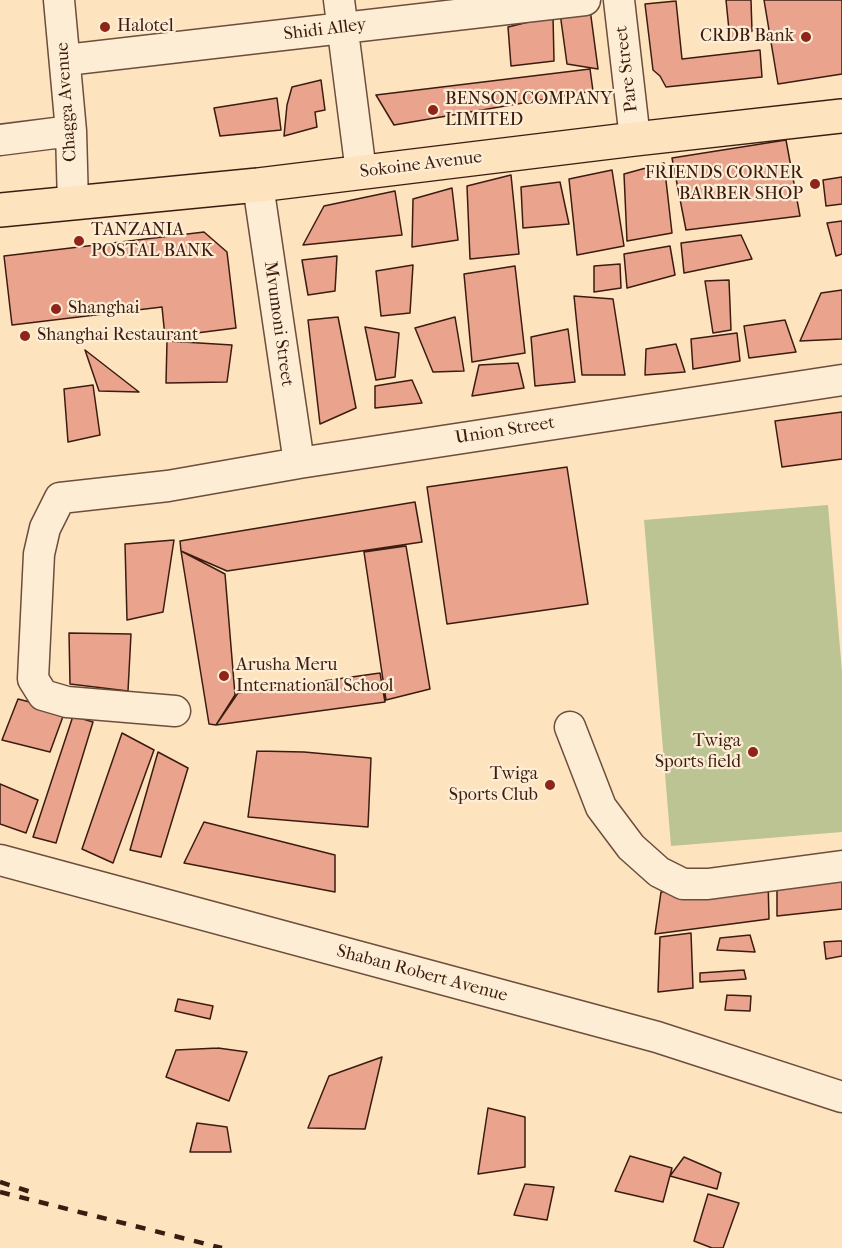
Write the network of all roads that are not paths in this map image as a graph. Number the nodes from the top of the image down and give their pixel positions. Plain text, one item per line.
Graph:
1 (59, 0) edge
2 (585, 0) edge
3 (619, 0) edge
4 (340, 14) edge
5 (66, 60) junction
6 (842, 116) edge
7 (71, 131) junction
8 (635, 138) junction
9 (0, 140) edge
10 (361, 172) junction
11 (258, 185) junction
12 (73, 204) junction
13 (0, 210) edge
14 (842, 380) edge
15 (299, 463) junction
16 (175, 711) dead end
17 (570, 727) dead end
18 (0, 860) edge
19 (842, 866) edge
20 (842, 1097) edge

1 - 5 street, Chagga Avenue
2 - 4 street, Shidi Alley
3 - 8 street, Pare Street
4 - 5 street, Shidi Alley
4 - 10 street
5 - 7 street, Chagga Avenue
6 - 8 main road, Sokoine Avenue
7 - 9 street
7 - 12 street, Chagga Avenue
8 - 10 main road, Sokoine Avenue
10 - 11 main road, Sokoine Avenue
11 - 12 main road, Sokoine Avenue
11 - 15 street, Mvumoni Street
12 - 13 main road, Sokoine Avenue
14 - 15 street, Union Street
15 - 16 street, Union Street
17 - 19 street
18 - 20 street, Shaban Robert Avenue

